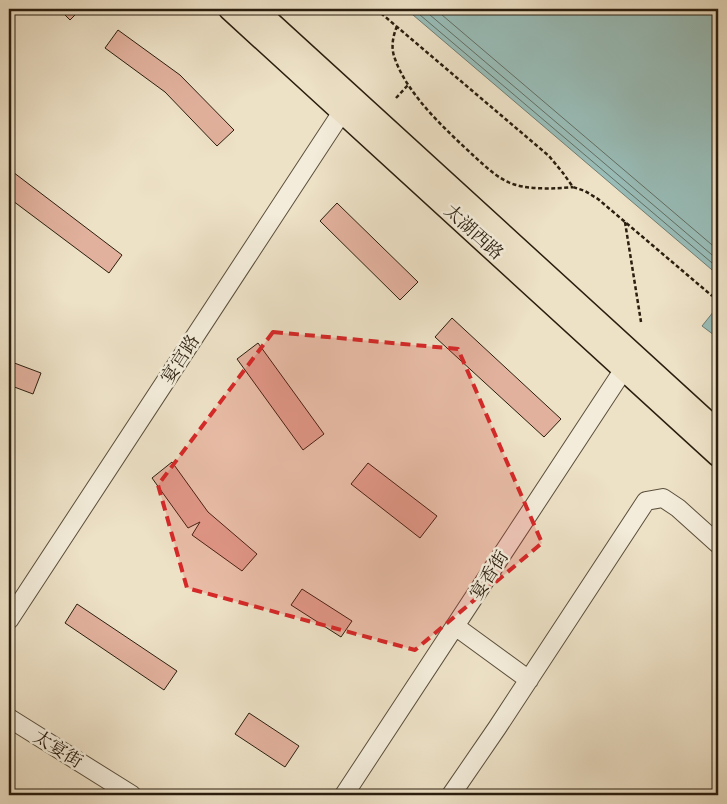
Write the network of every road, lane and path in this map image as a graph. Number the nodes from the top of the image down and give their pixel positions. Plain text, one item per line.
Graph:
1 (230, 9) edge
2 (255, 9) edge
3 (376, 9) edge
4 (397, 26) junction
5 (408, 85) junction
6 (396, 98) dead end
7 (348, 106) junction
8 (572, 187) junction
9 (625, 222) junction
10 (718, 298) edge
11 (641, 322) dead end
12 (630, 363) junction
13 (718, 432) edge
14 (718, 454) edge
15 (718, 544) edge
16 (9, 620) edge
17 (455, 626) junction
18 (529, 680) junction
19 (9, 718) edge
20 (132, 795) edge
21 (344, 795) edge
22 (451, 795) edge

1 - 7 main road, 太湖西路
2 - 7 main road, 太湖西路
3 - 4 path
4 - 5 path
4 - 8 path
5 - 6 path
5 - 8 path
7 - 12 main road, 太湖西路
7 - 16 street, 宴宫路
8 - 9 path
9 - 10 path
9 - 11 path
12 - 13 main road, 太湖西路
12 - 14 main road, 太湖西路
12 - 17 street, 宴香街
15 - 18 street
17 - 18 street
17 - 21 street, 宴香街
18 - 22 street
19 - 20 street, 太宴街

